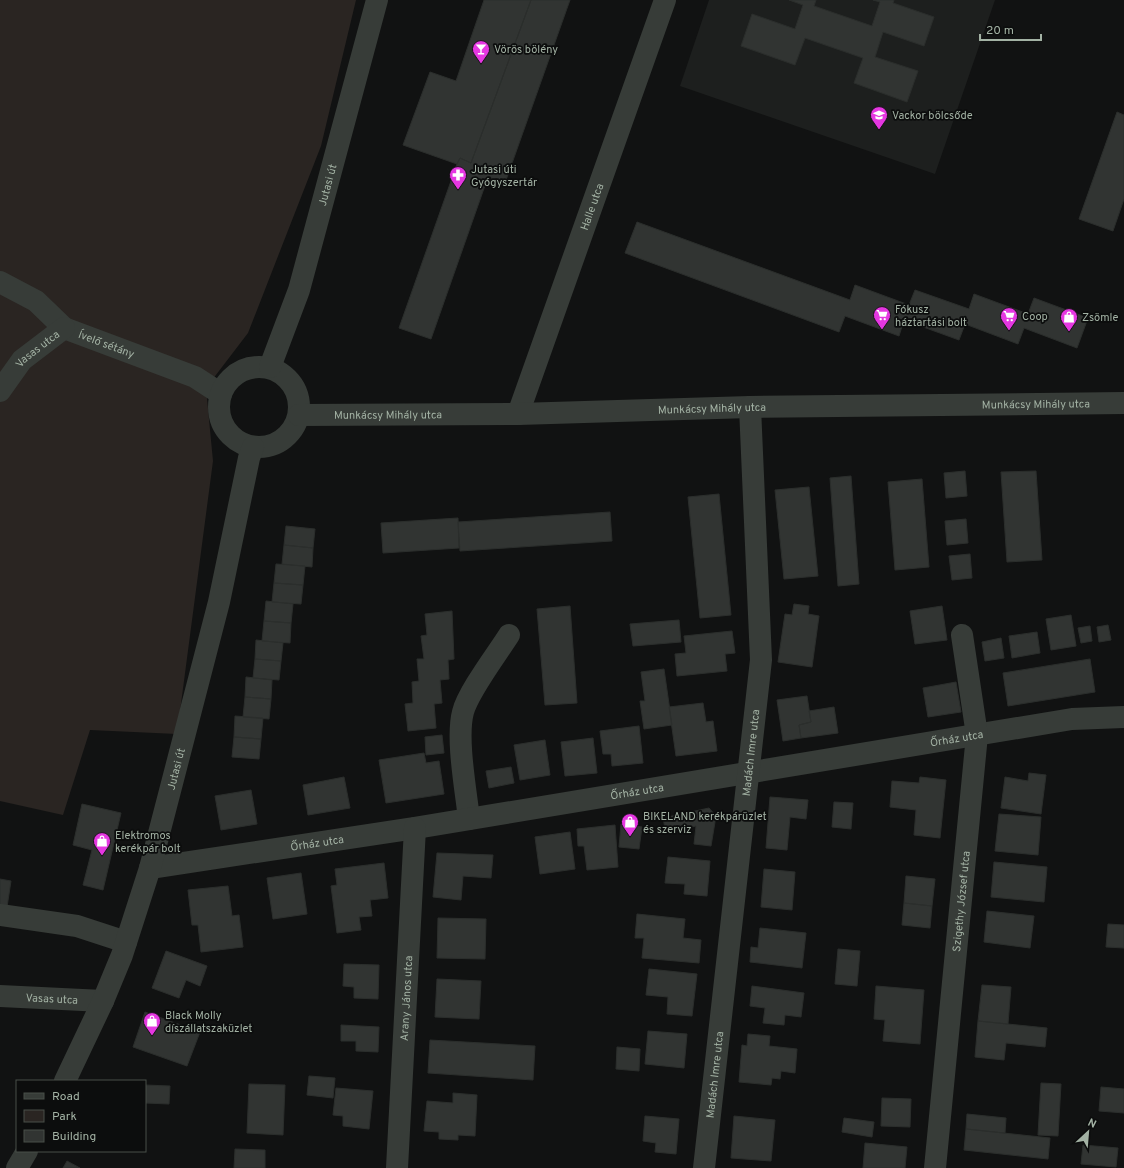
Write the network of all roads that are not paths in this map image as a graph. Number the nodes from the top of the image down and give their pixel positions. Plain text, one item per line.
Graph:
1 (377, 0) edge
2 (665, 0) edge
3 (0, 282) edge
4 (64, 328) junction
5 (270, 368) junction
6 (0, 391) edge
7 (220, 394) junction
8 (1124, 402) edge
9 (750, 407) junction
10 (518, 414) junction
11 (299, 415) junction
12 (253, 447) junction
13 (962, 634) dead end
14 (509, 636) dead end
15 (1124, 717) edge
16 (977, 735) junction
17 (748, 772) junction
18 (469, 819) junction
19 (415, 828) junction
20 (150, 868) junction
21 (0, 915) edge
22 (126, 942) junction
23 (0, 996) edge
24 (104, 1001) junction
25 (65, 1080) edge
26 (26, 1152) edge
27 (18, 1168) edge
28 (397, 1168) edge
29 (704, 1168) edge
30 (935, 1168) edge

1 - 5 street, Jutasi út
2 - 10 street, Halle utca
3 - 4 street, Ívelő sétány
4 - 6 street, Vasas utca
4 - 7 street, Ívelő sétány
5 - 7 street
5 - 11 street
7 - 12 street
8 - 9 street, Munkácsy Mihály utca
9 - 10 street, Munkácsy Mihály utca
9 - 17 street, Madách Imre utca
10 - 11 street, Munkácsy Mihály utca
11 - 12 street
12 - 20 street, Jutasi út
13 - 16 street, Szigethy József utca
14 - 18 street
15 - 16 street, Őrház utca
16 - 17 street, Őrház utca
16 - 30 street, Szigethy József utca
17 - 18 street, Őrház utca
17 - 29 street, Madách Imre utca
18 - 19 street, Őrház utca
19 - 20 street, Őrház utca
19 - 28 street, Arany János utca
20 - 22 street, Jutasi út
21 - 22 street
22 - 24 street, Jutasi út
23 - 24 street, Vasas utca
24 - 25 street, Jutasi út
26 - 27 street

